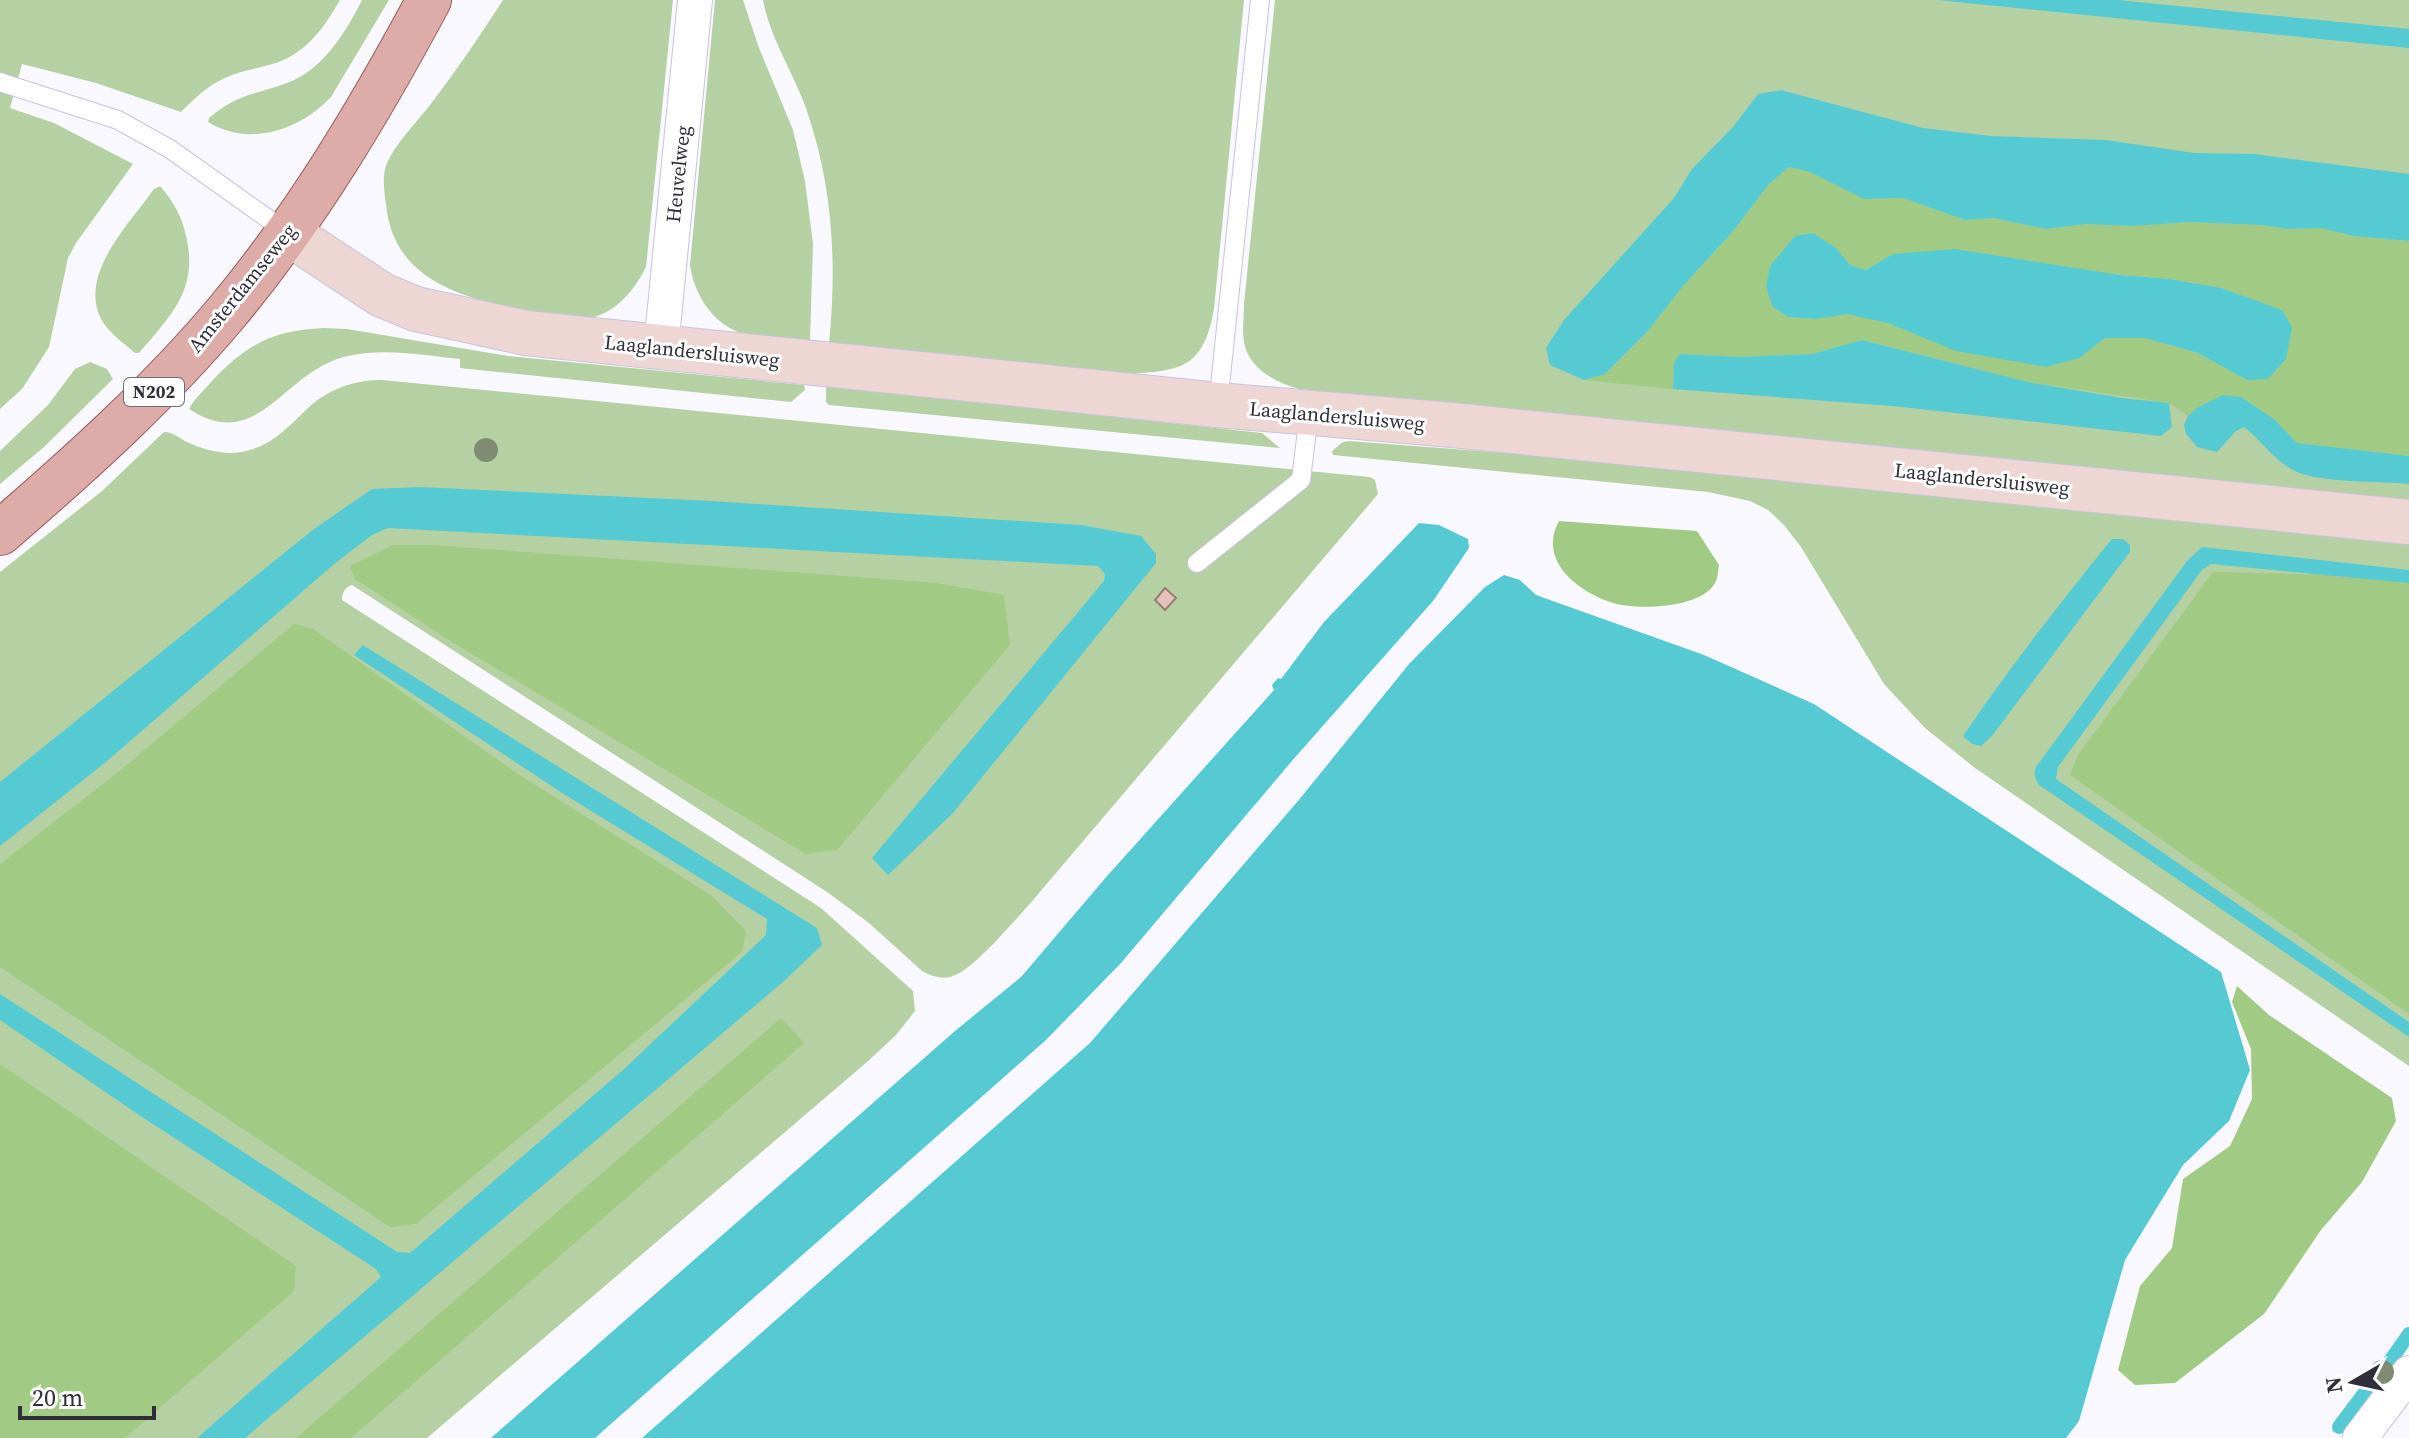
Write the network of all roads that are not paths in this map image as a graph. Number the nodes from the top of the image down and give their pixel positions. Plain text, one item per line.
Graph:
1 (429, 0) edge
2 (695, 0) edge
3 (1260, 0) edge
4 (0, 82) edge
5 (288, 233) junction
6 (661, 348) junction
7 (1218, 405) junction
8 (1309, 413) junction
9 (2409, 522) edge
10 (0, 533) edge
11 (1197, 563) dead end
12 (2409, 1373) edge
13 (2360, 1438) edge

1 - 5 main road, Amsterdamseweg / N202
2 - 6 street, Heuvelweg
3 - 7 lane
4 - 5 lane
5 - 6 street, Laaglandersluisweg
5 - 10 main road, Amsterdamseweg / N202
6 - 7 street, Laaglandersluisweg
7 - 8 street, Laaglandersluisweg
8 - 9 street, Laaglandersluisweg
8 - 11 lane
12 - 13 street

